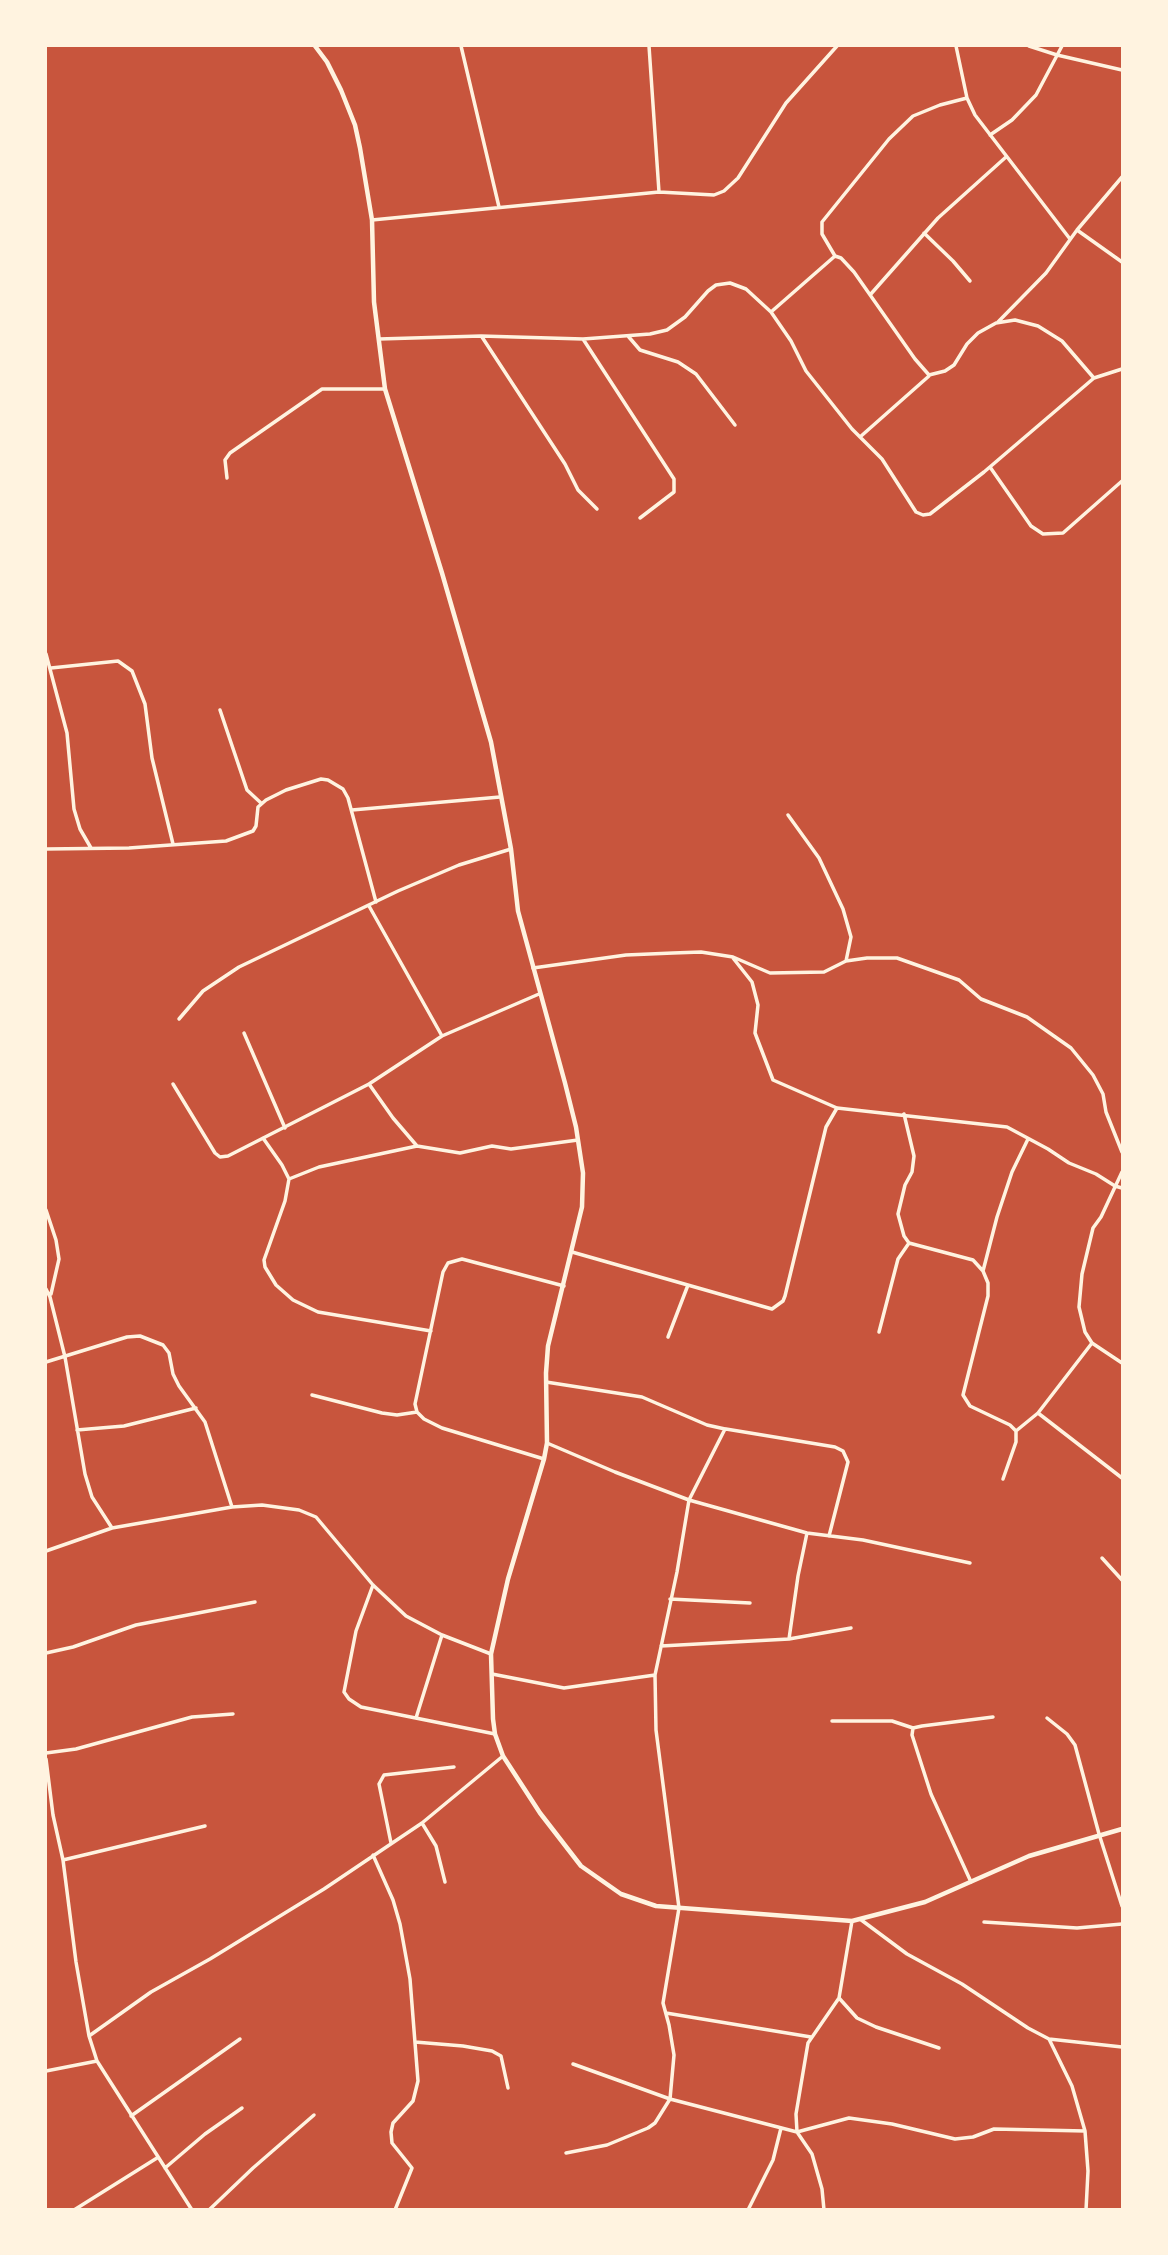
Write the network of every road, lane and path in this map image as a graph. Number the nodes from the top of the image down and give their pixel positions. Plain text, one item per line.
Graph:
1 (315, 46) edge
2 (461, 46) edge
3 (649, 46) edge
4 (836, 46) edge
5 (956, 46) edge
6 (1029, 46) edge
7 (1062, 46) edge
8 (1057, 55) junction
9 (1122, 69) edge
10 (967, 99) junction
11 (990, 135) junction
12 (1006, 157) junction
13 (1122, 177) edge
14 (659, 192) junction
15 (499, 207) junction
16 (372, 220) junction
17 (1077, 230) junction
18 (924, 233) junction
19 (1070, 239) junction
20 (835, 256) junction
21 (1122, 262) edge
22 (970, 281) dead end
23 (869, 296) junction
24 (771, 312) junction
25 (996, 323) junction
26 (628, 335) junction
27 (481, 337) junction
28 (377, 339) junction
29 (583, 339) junction
30 (1122, 369) edge
31 (929, 375) junction
32 (1094, 378) junction
33 (385, 389) junction
34 (735, 425) dead end
35 (860, 437) junction
36 (990, 467) junction
37 (227, 478) dead end
38 (1122, 481) edge
39 (597, 509) dead end
40 (640, 517) dead end
41 (46, 653) edge
42 (51, 668) junction
43 (220, 710) dead end
44 (500, 797) junction
45 (261, 803) junction
46 (352, 810) junction
47 (788, 815) dead end
48 (173, 844) junction
49 (91, 848) junction
50 (46, 849) edge
51 (511, 849) junction
52 (376, 902) junction
53 (369, 906) junction
54 (733, 957) junction
55 (846, 961) junction
56 (533, 968) junction
57 (539, 993) junction
58 (179, 1019) dead end
59 (244, 1033) dead end
60 (442, 1035) junction
61 (173, 1084) dead end
62 (369, 1084) junction
63 (837, 1108) junction
64 (904, 1114) junction
65 (285, 1128) junction
66 (263, 1138) junction
67 (1028, 1139) junction
68 (578, 1140) junction
69 (417, 1146) junction
70 (1122, 1152) edge
71 (1122, 1172) edge
72 (289, 1179) junction
73 (1115, 1186) junction
74 (1122, 1188) edge
75 (46, 1210) edge
76 (909, 1243) junction
77 (572, 1252) junction
78 (983, 1271) junction
79 (688, 1285) junction
80 (564, 1286) junction
81 (46, 1289) edge
82 (50, 1297) junction
83 (430, 1331) junction
84 (879, 1332) dead end
85 (668, 1337) dead end
86 (1092, 1343) junction
87 (65, 1357) junction
88 (46, 1362) edge
89 (1122, 1363) edge
90 (546, 1382) junction
91 (312, 1395) dead end
92 (196, 1408) junction
93 (417, 1412) junction
94 (1038, 1413) junction
95 (725, 1429) junction
96 (77, 1430) junction
97 (1016, 1431) junction
98 (547, 1443) junction
99 (544, 1459) junction
100 (1122, 1478) edge
101 (1003, 1479) dead end
102 (689, 1500) junction
103 (232, 1507) junction
104 (112, 1528) junction
105 (807, 1533) junction
106 (829, 1535) junction
107 (46, 1550) edge
108 (1101, 1558) dead end
109 (970, 1563) dead end
110 (1122, 1580) edge
111 (373, 1586) junction
112 (670, 1599) junction
113 (255, 1602) dead end
114 (750, 1603) dead end
115 (851, 1628) dead end
116 (442, 1635) junction
117 (789, 1639) junction
118 (661, 1646) junction
119 (46, 1653) edge
120 (491, 1654) junction
121 (490, 1673) junction
122 (655, 1675) junction
123 (233, 1714) dead end
124 (993, 1717) dead end
125 (1047, 1717) dead end
126 (416, 1718) junction
127 (832, 1721) dead end
128 (913, 1728) junction
129 (495, 1734) junction
130 (46, 1753) edge
131 (503, 1756) junction
132 (46, 1759) edge
133 (454, 1767) dead end
134 (422, 1823) junction
135 (205, 1826) dead end
136 (1122, 1829) edge
137 (1099, 1834) junction
138 (391, 1843) junction
139 (373, 1855) junction
140 (63, 1860) junction
141 (445, 1882) dead end
142 (971, 1882) junction
143 (1122, 1906) edge
144 (679, 1908) junction
145 (860, 1919) junction
146 (852, 1921) junction
147 (985, 1922) dead end
148 (1122, 1924) edge
149 (839, 1998) junction
150 (666, 2012) junction
151 (89, 2036) junction
152 (811, 2037) junction
153 (240, 2039) dead end
154 (1049, 2039) junction
155 (415, 2042) junction
156 (1122, 2046) edge
157 (939, 2049) dead end
158 (97, 2061) junction
159 (573, 2063) dead end
160 (46, 2071) edge
161 (508, 2088) dead end
162 (670, 2099) junction
163 (242, 2108) dead end
164 (314, 2115) dead end
165 (131, 2116) junction
166 (782, 2128) junction
167 (1085, 2131) junction
168 (797, 2132) junction
169 (566, 2152) dead end
170 (157, 2158) junction
171 (165, 2168) junction
172 (189, 2209) edge
173 (74, 2210) edge
174 (209, 2210) edge
175 (396, 2210) edge
176 (748, 2210) edge
177 (824, 2210) edge
178 (1086, 2210) edge

1 - 16 street
2 - 15 street
3 - 14 street
4 - 14 street
5 - 10 street
6 - 8 street
7 - 8 street
8 - 9 street
8 - 11 street
10 - 11 street
10 - 20 street
11 - 12 street
12 - 18 street
12 - 19 street
13 - 17 street
14 - 15 street
15 - 16 street
16 - 28 street
17 - 19 street
17 - 21 street
18 - 22 street
18 - 23 street
19 - 25 street
20 - 23 street
20 - 24 street
23 - 31 street
24 - 26 street
24 - 35 street
25 - 31 street
25 - 32 street
26 - 29 street
26 - 34 street
27 - 28 street
27 - 29 street
27 - 39 street
28 - 33 street
29 - 40 street
30 - 32 street
31 - 35 street
32 - 36 street
33 - 37 street
33 - 44 street
35 - 36 street
36 - 38 street
41 - 42 street
42 - 48 street
42 - 49 street
43 - 45 street
44 - 46 street
44 - 51 street
45 - 46 street
45 - 48 street
46 - 52 street
47 - 55 street
48 - 49 street
49 - 50 street
51 - 52 street
51 - 56 street
52 - 53 street
53 - 58 street
53 - 60 street
54 - 55 street
54 - 56 street
54 - 63 street
55 - 70 street
56 - 57 street
57 - 60 street
57 - 68 street
59 - 65 street
60 - 62 street
61 - 66 street
62 - 65 street
62 - 69 street
63 - 64 street
63 - 79 street
64 - 67 street
64 - 76 street
65 - 66 street
66 - 72 street
67 - 73 street
67 - 78 street
68 - 69 street
68 - 77 street
69 - 72 street
71 - 73 street
72 - 83 street
73 - 74 street
73 - 86 street
75 - 82 street
76 - 78 street
76 - 84 street
77 - 79 street
77 - 80 street
78 - 97 street
79 - 85 street
80 - 83 street
80 - 90 street
81 - 82 street
82 - 87 street
83 - 93 street
86 - 89 street
86 - 94 street
87 - 88 street
87 - 92 street
87 - 96 street
90 - 95 street
90 - 98 street
91 - 93 street
92 - 96 street
92 - 103 street
93 - 99 street
94 - 97 street
94 - 100 street
95 - 102 street
95 - 106 street
96 - 104 street
97 - 101 street
98 - 99 street
98 - 102 street
99 - 120 street
102 - 105 street
102 - 112 street
103 - 104 street
103 - 111 street
104 - 107 street
105 - 106 street
105 - 117 street
106 - 109 street
108 - 110 street
111 - 116 street
111 - 126 street
112 - 114 street
112 - 118 street
113 - 119 street
115 - 117 street
116 - 120 street
116 - 126 street
117 - 118 street
118 - 122 street
120 - 121 street
121 - 122 street
121 - 129 street
122 - 144 street
123 - 130 street
124 - 128 street
125 - 137 street
126 - 129 street
127 - 128 street
128 - 142 street
129 - 131 street
131 - 134 street
131 - 144 street
132 - 140 street
133 - 138 street
134 - 138 street
134 - 141 street
135 - 140 street
136 - 137 street
137 - 142 street
137 - 143 street
138 - 139 street
139 - 151 street
139 - 155 street
140 - 151 street
142 - 145 street
144 - 146 street
144 - 150 street
145 - 146 street
145 - 154 street
146 - 149 street
147 - 148 street
149 - 152 street
149 - 157 street
150 - 152 street
150 - 162 street
151 - 158 street
152 - 168 street
153 - 165 street
154 - 156 street
154 - 167 street
155 - 161 street
155 - 175 street
158 - 160 street
158 - 165 street
159 - 162 street
162 - 166 street
162 - 169 street
163 - 171 street
164 - 174 street
165 - 170 street
166 - 168 street
166 - 176 street
167 - 168 street
167 - 178 street
168 - 177 street
170 - 171 street
170 - 173 street
171 - 172 street

